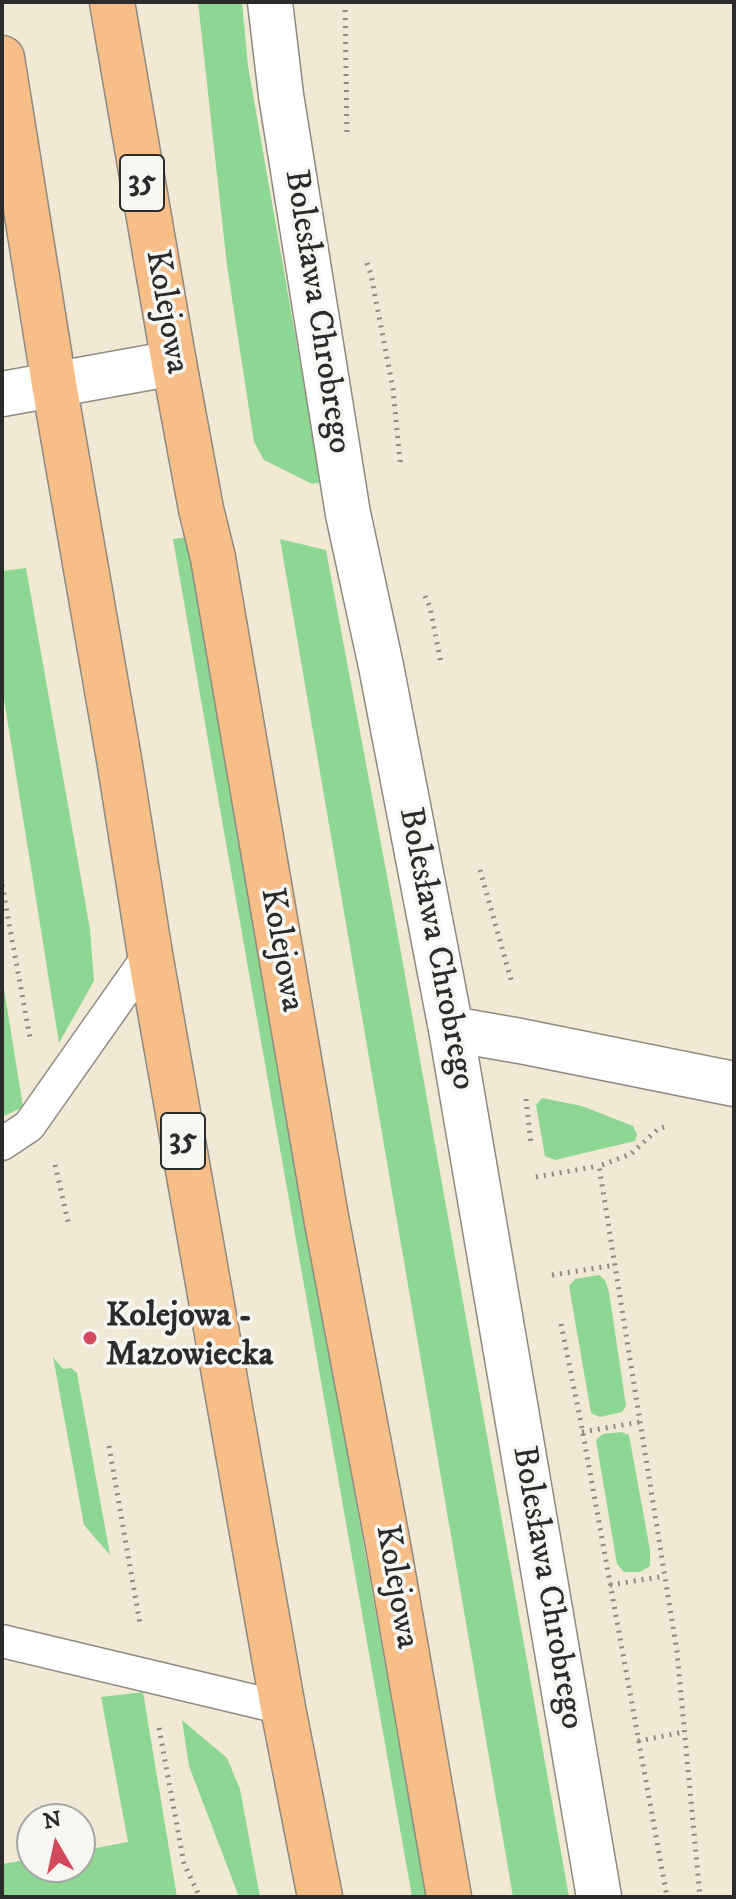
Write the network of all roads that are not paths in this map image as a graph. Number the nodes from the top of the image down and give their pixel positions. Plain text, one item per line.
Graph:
1 (112, 2) edge
2 (270, 2) edge
3 (2, 58) edge
4 (174, 363) junction
5 (54, 384) junction
6 (2, 394) edge
7 (150, 954) junction
8 (451, 1029) junction
9 (734, 1084) edge
10 (2, 1144) edge
11 (2, 1641) edge
12 (283, 1708) junction
13 (320, 1897) edge
14 (449, 1897) edge
15 (599, 1897) edge

1 - 4 main road, Kolejowa / 35
2 - 8 street, Bolesława Chrobrego
3 - 5 main road, 35
4 - 5 street
4 - 14 main road, Kolejowa / 35
5 - 6 street
5 - 7 main road, 35
7 - 10 lane
7 - 12 main road, 35
8 - 9 street
8 - 15 street, Bolesława Chrobrego
11 - 12 lane
12 - 13 main road, 35

